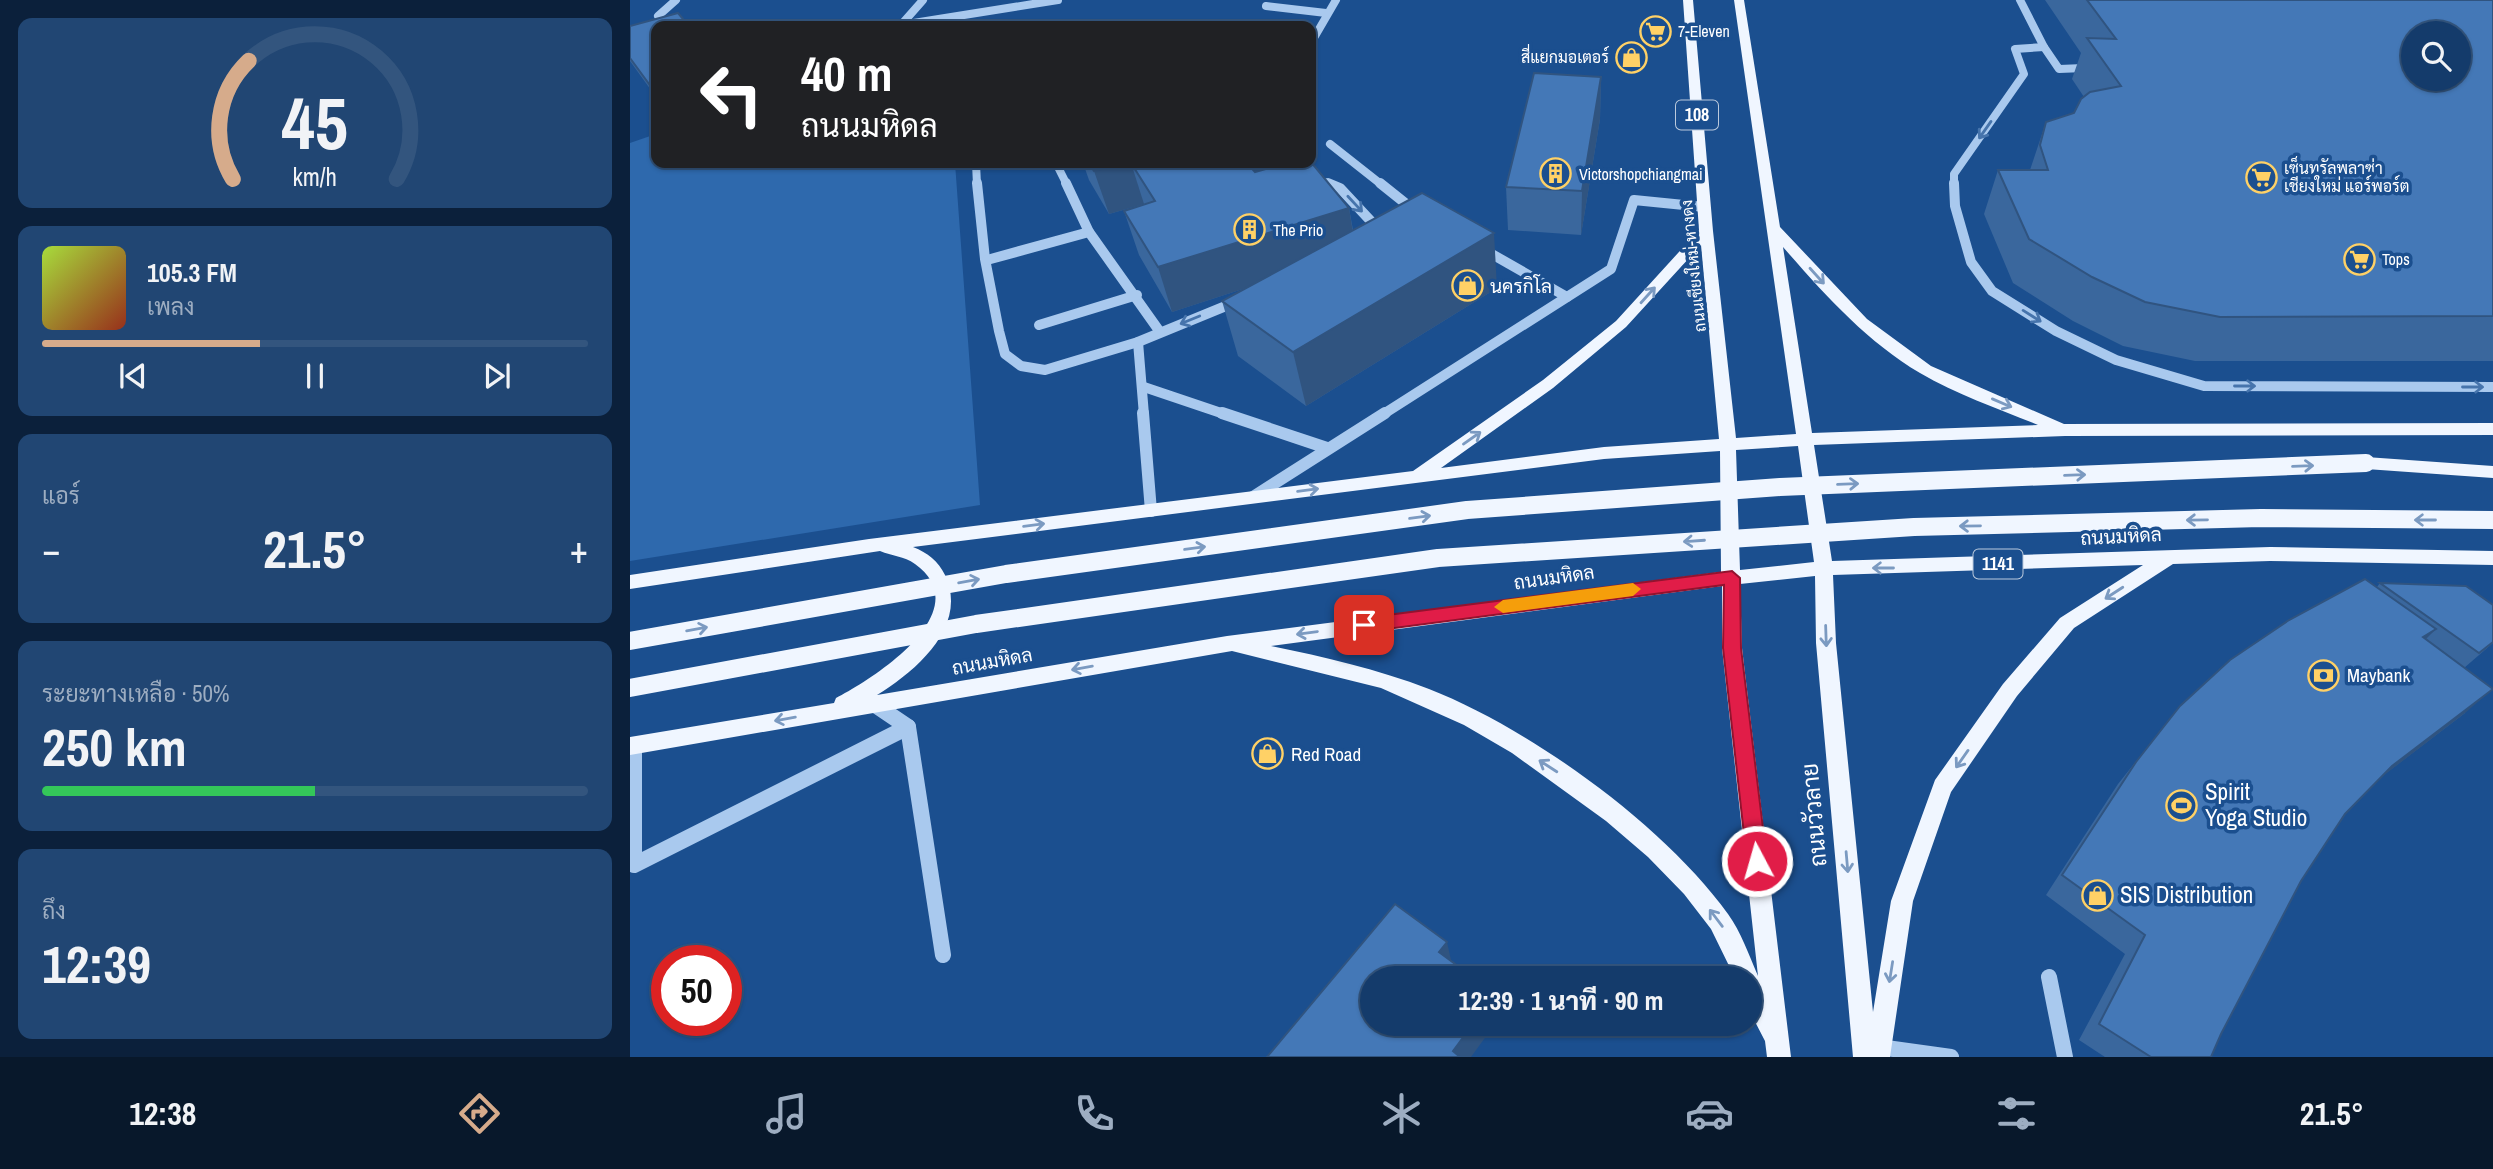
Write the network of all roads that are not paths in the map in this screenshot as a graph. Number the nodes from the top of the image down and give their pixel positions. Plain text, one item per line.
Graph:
1 (676, 0) edge
2 (923, 0) edge
3 (1058, 0) edge
4 (1336, 0) edge
5 (1688, 0) edge
6 (1739, 0) edge
7 (2020, 0) edge
8 (1266, 6) dead end
9 (1326, 13) junction
10 (658, 16) edge
11 (905, 21) edge
12 (931, 21) edge
13 (1316, 33) edge
14 (2044, 47) junction
15 (2084, 68) dead end
16 (1330, 144) dead end
17 (978, 168) edge
18 (1058, 168) edge
19 (1287, 168) edge
20 (1704, 207) junction
21 (1425, 216) edge
22 (1771, 225) junction
23 (1706, 231) junction
24 (1089, 232) junction
25 (1386, 237) edge
26 (1473, 243) edge
27 (987, 260) junction
28 (1137, 295) junction
29 (1251, 296) edge
30 (1567, 298) junction
31 (1039, 325) dead end
32 (1160, 332) junction
33 (1138, 342) junction
34 (1143, 387) junction
35 (2493, 387) edge
36 (2493, 429) edge
37 (2065, 430) junction
38 (1803, 439) junction
39 (1728, 444) junction
40 (1327, 448) junction
41 (2493, 461) edge
42 (2367, 463) junction
43 (2493, 472) edge
44 (1416, 477) junction
45 (1253, 498) junction
46 (1151, 511) junction
47 (2493, 520) edge
48 (869, 546) junction
49 (2171, 556) junction
50 (2493, 558) edge
51 (1824, 568) junction
52 (1732, 578) junction
53 (630, 582) edge
54 (630, 641) edge
55 (1227, 644) junction
56 (630, 688) edge
57 (874, 704) junction
58 (825, 712) junction
59 (908, 727) junction
60 (632, 746) edge
61 (943, 955) dead end
62 (1741, 966) edge
63 (2049, 977) dead end
64 (1762, 1013) edge
65 (1778, 1050) edge
66 (1874, 1054) edge
67 (1951, 1057) edge
68 (2065, 1057) edge

1 - 10 street
2 - 11 street
3 - 12 street
4 - 9 street
5 - 20 main road, ถนนเชียงใหม่-หางดง / 108
6 - 22 main road
7 - 14 street
8 - 9 street
9 - 13 street
14 - 15 street
14 -> 35 street
16 - 21 street
17 - 27 street
18 - 24 street
19 -> 25 street
20 - 23 main road, ถนนเชียงใหม่-หางดง / 108
20 - 30 street
22 -> 37 main road
22 - 38 main road
23 - 39 main road, ถนนเชียงใหม่-หางดง / 108
44 -> 23 main road
24 - 27 street
24 - 28 street
26 - 30 street
27 - 33 street
28 - 31 street
28 - 32 street
29 -> 32 street
30 - 40 street
32 - 33 street
33 - 34 street
34 - 40 street
34 - 46 street
36 - 37 main road
37 - 38 main road
38 - 39 main road
38 - 51 main road, ถนนวัวลาย
39 - 44 main road
39 - 52 main road, 108
40 - 45 street
41 - 42 main road
42 - 43 main road
54 -> 42 main road, bridge
45 -> 44 main road
45 - 46 main road
48 -> 46 main road
47 -> 56 main road, ถนนมหิดล / 1141, bridge
48 - 53 main road
48 - 58 main road
49 - 50 main road, ถนนมหิดล / 1141
49 -> 51 main road, ถนนมหิดล / 1141
49 -> 66 main road
51 - 52 main road, ถนนมหิดล / 1141
51 -> 66 main road, ถนนวัวลาย
52 -> 55 main road, ถนนมหิดล / 1141
52 - 65 main road, 108
55 -> 57 main road, ถนนมหิดล / 1141
62 -> 55 main road
57 - 58 main road, ถนนมหิดล / 1141
57 - 59 street
58 -> 60 main road, ถนนมหิดล / 1141
59 - 60 street
59 - 61 street
63 - 68 street
64 - 65 main road
66 - 67 street

